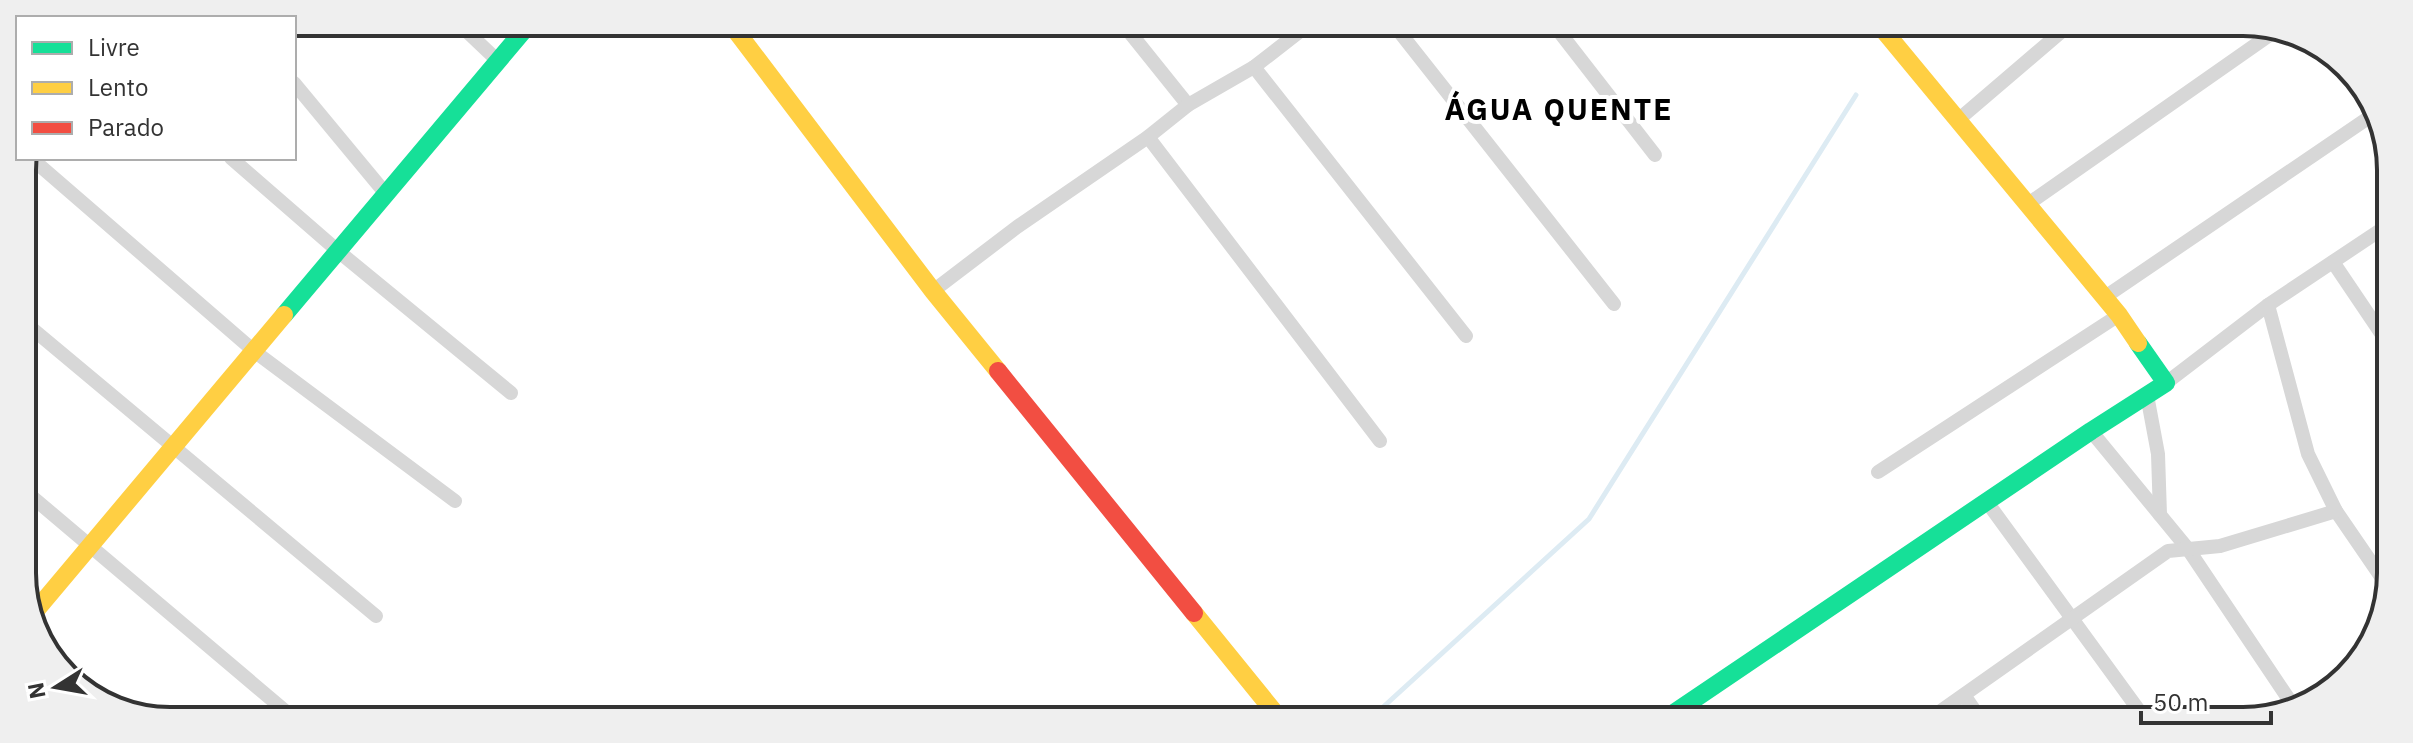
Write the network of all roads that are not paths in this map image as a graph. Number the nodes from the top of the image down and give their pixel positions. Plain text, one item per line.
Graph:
1 (472, 36) edge
2 (519, 36) edge
3 (740, 36) edge
4 (1133, 36) edge
5 (1294, 36) edge
6 (1403, 36) edge
7 (1563, 36) edge
8 (1888, 36) edge
9 (2056, 36) edge
10 (2265, 38) edge
11 (498, 61) junction
12 (1254, 67) junction
13 (296, 85) edge
14 (1188, 105) junction
15 (2367, 119) edge
16 (1958, 120) junction
17 (1148, 137) junction
18 (1655, 155) dead end
19 (233, 160) edge
20 (36, 162) edge
21 (386, 194) junction
22 (2028, 204) junction
23 (2377, 232) edge
24 (338, 251) junction
25 (2333, 262) junction
26 (933, 291) junction
27 (2105, 297) junction
28 (1614, 304) dead end
29 (2268, 305) junction
30 (2119, 315) junction
31 (2377, 327) edge
32 (36, 332) edge
33 (1466, 336) dead end
34 (254, 351) junction
35 (2166, 383) junction
36 (511, 393) dead end
37 (2147, 395) junction
38 (2091, 431) junction
39 (1380, 441) dead end
40 (174, 445) junction
41 (1878, 472) dead end
42 (36, 500) edge
43 (455, 501) dead end
44 (1987, 502) junction
45 (2336, 511) junction
46 (2161, 516) junction
47 (90, 546) junction
48 (2188, 549) junction
49 (2377, 571) edge
50 (41, 605) edge
51 (376, 616) dead end
52 (2072, 618) junction
53 (1964, 695) junction
54 (2288, 699) edge
55 (281, 707) edge
56 (1270, 707) edge
57 (1683, 707) edge
58 (1947, 707) edge
59 (1972, 707) edge
60 (2137, 707) edge

1 - 11 street
2 - 11 street
3 - 26 street
4 - 14 street
5 - 12 street
6 - 28 street
7 - 18 street
8 - 16 street
9 - 16 street
10 - 22 street
11 - 21 street
12 - 14 street
12 - 33 street
13 - 21 street
14 - 17 street
15 - 27 street
16 - 22 street
17 - 26 street
17 - 39 street
19 - 24 street
20 - 34 street
21 - 24 street
22 - 27 street
23 - 25 street
24 - 34 street
24 - 36 street
25 - 29 street
25 - 31 street
26 - 56 street
27 - 30 street
29 - 35 street
29 - 45 street
30 - 35 street
30 - 41 street
32 - 40 street
34 - 40 street
34 - 43 street
35 - 37 street
37 - 38 street
37 - 46 street
38 - 44 street
38 - 46 street
40 - 47 street
40 - 51 street
42 - 47 street
44 - 52 street
44 - 57 street
45 - 48 street
45 - 49 street
46 - 48 street
47 - 50 street
47 - 55 street
48 - 52 street
48 - 54 street
52 - 53 street
52 - 60 street
53 - 58 street
53 - 59 street

